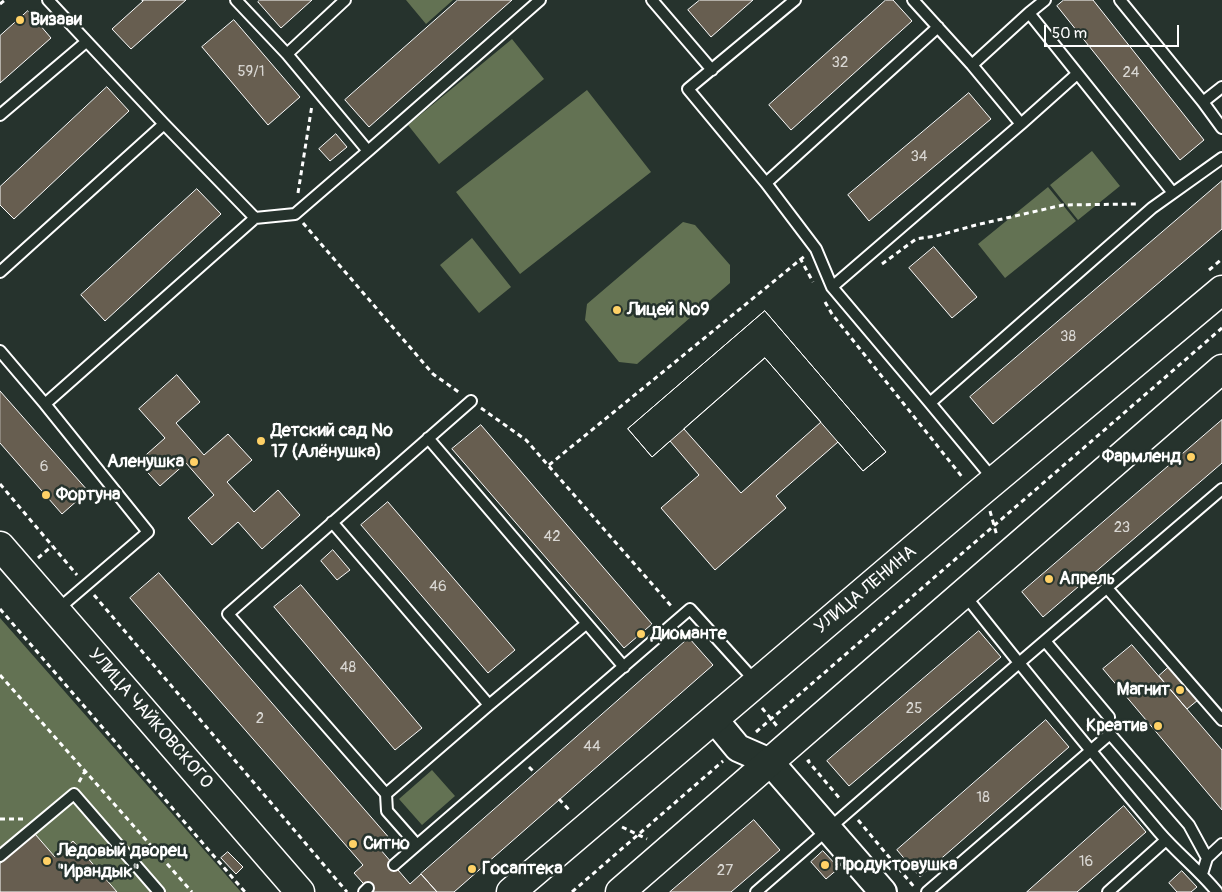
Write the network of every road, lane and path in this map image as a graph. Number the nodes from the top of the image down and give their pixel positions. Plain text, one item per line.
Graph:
1 (5, 0) edge
2 (48, 0) edge
3 (236, 0) edge
4 (345, 0) edge
5 (540, 0) edge
6 (652, 0) edge
7 (796, 0) edge
8 (913, 0) edge
9 (1045, 0) edge
10 (1120, 0) edge
11 (0, 4) edge
12 (1030, 14) junction
13 (938, 27) junction
14 (86, 42) junction
15 (287, 54) junction
16 (972, 64) junction
17 (712, 70) junction
18 (1077, 74) junction
19 (1222, 87) edge
20 (315, 88) junction
21 (1203, 102) junction
22 (0, 115) edge
23 (164, 124) junction
24 (1022, 124) junction
25 (1222, 128) edge
26 (368, 151) junction
27 (1222, 158) edge
28 (766, 183) junction
29 (1173, 193) junction
30 (1152, 208) junction
31 (295, 214) junction
32 (256, 218) junction
33 (816, 249) junction
34 (800, 258) junction
35 (878, 267) dead end
36 (0, 272) edge
37 (832, 287) junction
38 (818, 290) dead end
39 (1222, 290) edge
40 (822, 298) dead end
41 (1222, 328) edge
42 (0, 351) edge
43 (1222, 369) edge
44 (472, 401) junction
45 (930, 403) junction
46 (45, 404) junction
47 (428, 438) junction
48 (549, 466) junction
49 (0, 484) edge
50 (985, 488) junction
51 (1222, 489) edge
52 (332, 522) junction
53 (995, 525) junction
54 (2, 554) edge
55 (1003, 559) junction
56 (86, 586) junction
57 (1107, 588) junction
58 (964, 593) junction
59 (0, 609) edge
60 (56, 611) junction
61 (682, 617) junction
62 (586, 624) junction
63 (1046, 641) junction
64 (1019, 663) junction
65 (624, 667) junction
66 (0, 674) edge
67 (757, 682) junction
68 (489, 705) junction
69 (714, 719) junction
70 (1222, 720) edge
71 (1110, 734) junction
72 (738, 748) junction
73 (1091, 752) junction
74 (815, 755) dead end
75 (770, 762) junction
76 (386, 794) junction
77 (559, 799) dead end
78 (850, 811) junction
79 (587, 816) junction
80 (828, 830) junction
81 (638, 835) junction
82 (1166, 840) junction
83 (1222, 844) edge
84 (417, 845) junction
85 (668, 850) junction
86 (0, 856) edge
87 (1207, 858) junction
88 (394, 865) dead end
89 (1202, 874) junction
90 (159, 892) edge
91 (192, 892) edge
92 (245, 892) edge
93 (300, 892) edge
94 (347, 892) edge
95 (511, 892) edge
96 (572, 892) edge
97 (620, 892) edge
98 (756, 892) edge
99 (883, 892) edge
100 (919, 892) edge
101 (927, 892) edge
102 (1108, 892) edge
103 (1217, 892) edge

1 - 11 path
2 - 14 lane
3 - 15 lane
4 - 15 lane
5 - 26 lane
6 - 17 lane
7 - 17 lane
8 - 13 lane
9 - 12 lane
10 - 21 lane
12 - 16 lane
12 - 18 lane
13 - 16 lane
13 - 28 lane
14 - 22 lane
14 - 23 lane
15 - 20 lane
16 - 24 lane
17 - 28 lane
18 - 24 lane
18 - 29 lane
19 - 21 lane
20 - 26 lane
20 - 31 path
21 - 25 lane
23 - 32 lane
23 - 36 lane
24 - 37 lane
26 - 31 lane
27 - 29 lane
28 - 33 lane
29 - 30 lane
30 - 35 path
30 - 45 lane
31 - 32 lane
31 - 44 path
32 - 46 lane
33 - 34 path
33 - 37 lane
34 - 38 path
34 - 48 path
37 - 45 lane
39 - 50 main road, УЛИЦА ЛЕНИНА
40 - 50 path
41 - 53 path
42 - 46 lane
43 - 55 main road
44 - 47 lane
44 - 48 path
45 - 50 lane
46 - 56 lane
47 - 52 lane
47 - 62 lane
48 - 61 path
49 - 56 path
50 - 53 path
50 - 67 main road, УЛИЦА ЛЕНИНА
51 - 57 lane
52 - 68 lane
52 - 76 lane
53 - 55 path
53 - 72 path
54 - 60 main road, УЛИЦА ЧАЙКОВСКОГО
55 - 58 main road
56 - 60 lane
56 - 94 path
57 - 63 lane
57 - 70 lane
58 - 64 lane
58 - 75 main road
59 - 92 path
60 - 93 main road, УЛИЦА ЧАЙКОВСКОГО
61 - 65 lane
61 - 67 lane
62 - 65 lane
62 - 68 lane
63 - 64 lane
63 - 71 lane
64 - 73 lane
64 - 78 lane
65 - 84 lane
66 - 91 path
67 - 69 main road, УЛИЦА ЛЕНИНА
68 - 76 lane
69 - 72 street
69 - 79 main road, УЛИЦА ЛЕНИНА
71 - 73 lane
71 - 87 lane
72 - 75 street
72 - 81 path
73 - 82 lane
73 - 101 lane
74 - 78 path
75 - 80 street
75 - 85 main road
76 - 84 lane
77 - 79 path
78 - 80 lane
78 - 100 path
79 - 81 path
79 - 95 main road, УЛИЦА ЛЕНИНА
80 - 98 lane
80 - 99 street
81 - 85 path
81 - 96 path
82 - 89 lane
82 - 102 lane
83 - 87 lane
84 - 88 lane
85 - 97 main road
86 - 90 lane
87 - 89 lane
89 - 103 lane

